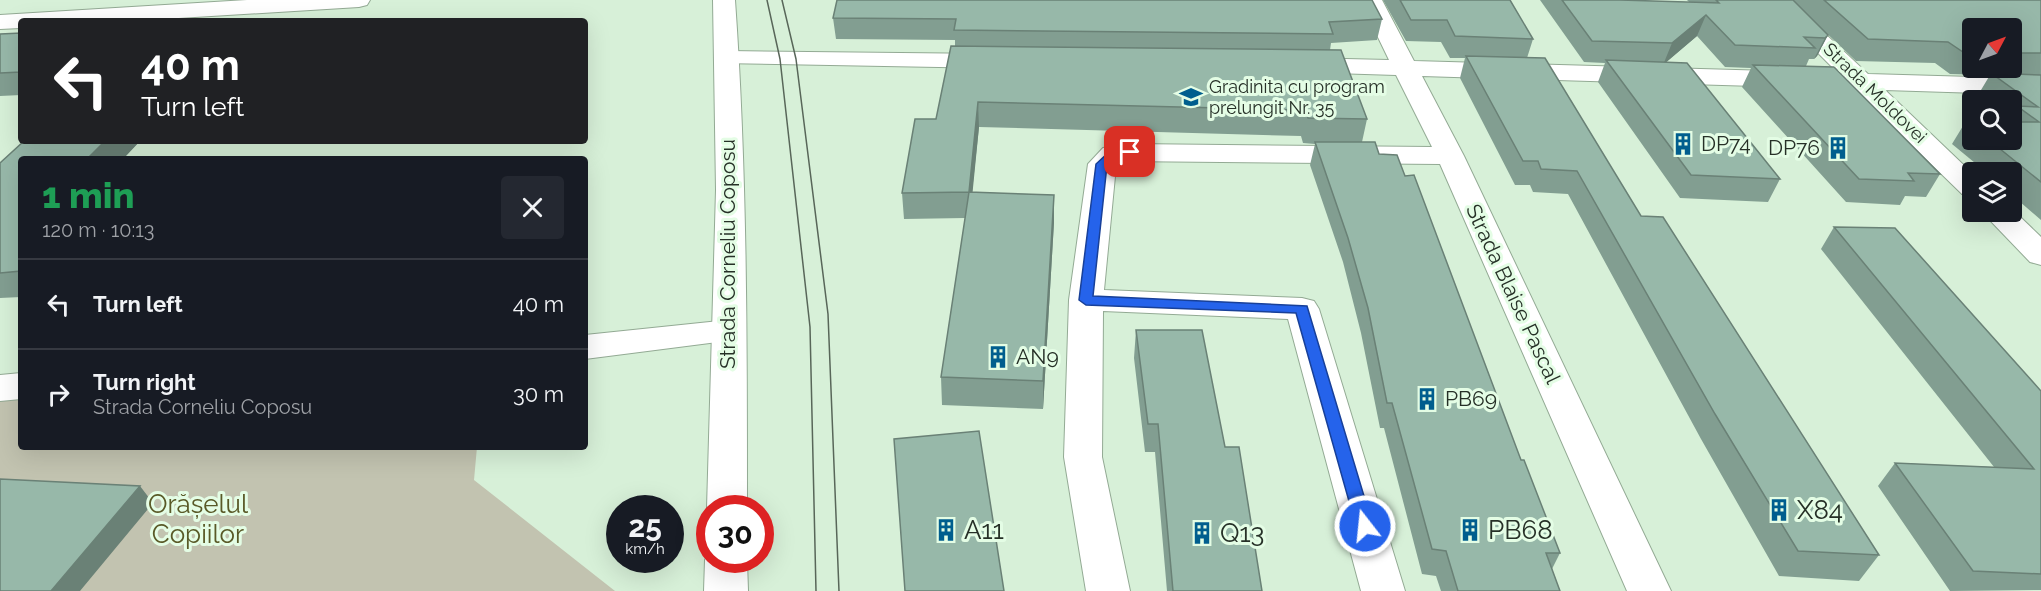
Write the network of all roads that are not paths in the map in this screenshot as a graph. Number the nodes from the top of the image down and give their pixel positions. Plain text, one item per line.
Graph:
1 (358, 0) edge
2 (724, 0) edge
3 (1371, 0) edge
4 (1776, 0) edge
5 (65, 18) edge
6 (18, 21) edge
7 (0, 22) edge
8 (728, 58) junction
9 (1022, 61) edge
10 (1283, 65) edge
11 (1402, 66) junction
12 (1864, 82) junction
13 (2041, 87) edge
14 (1450, 156) junction
15 (1962, 178) edge
16 (2007, 222) edge
17 (2041, 255) edge
18 (1086, 300) junction
19 (729, 331) junction
20 (588, 347) edge
21 (18, 386) edge
22 (0, 388) edge
23 (726, 495) edge
24 (726, 573) edge
25 (726, 591) edge
26 (1108, 591) edge
27 (1383, 591) edge
28 (1649, 591) edge

1 - 5 street
2 - 8 street, Strada Corneliu Coposu
3 - 11 street, Strada Blaise Pascal
4 - 12 street, Strada Moldovei
6 - 7 street
8 - 9 street
8 - 19 street, Strada Corneliu Coposu
10 - 11 street
11 - 12 street
11 - 14 street, Strada Blaise Pascal
12 - 13 street
12 - 15 street, Strada Moldovei
14 - 18 street
14 - 28 street, Strada Blaise Pascal
16 - 17 street
18 - 26 street
18 - 27 street
19 - 20 street
19 - 23 street, Strada Corneliu Coposu
21 - 22 street
24 - 25 street

